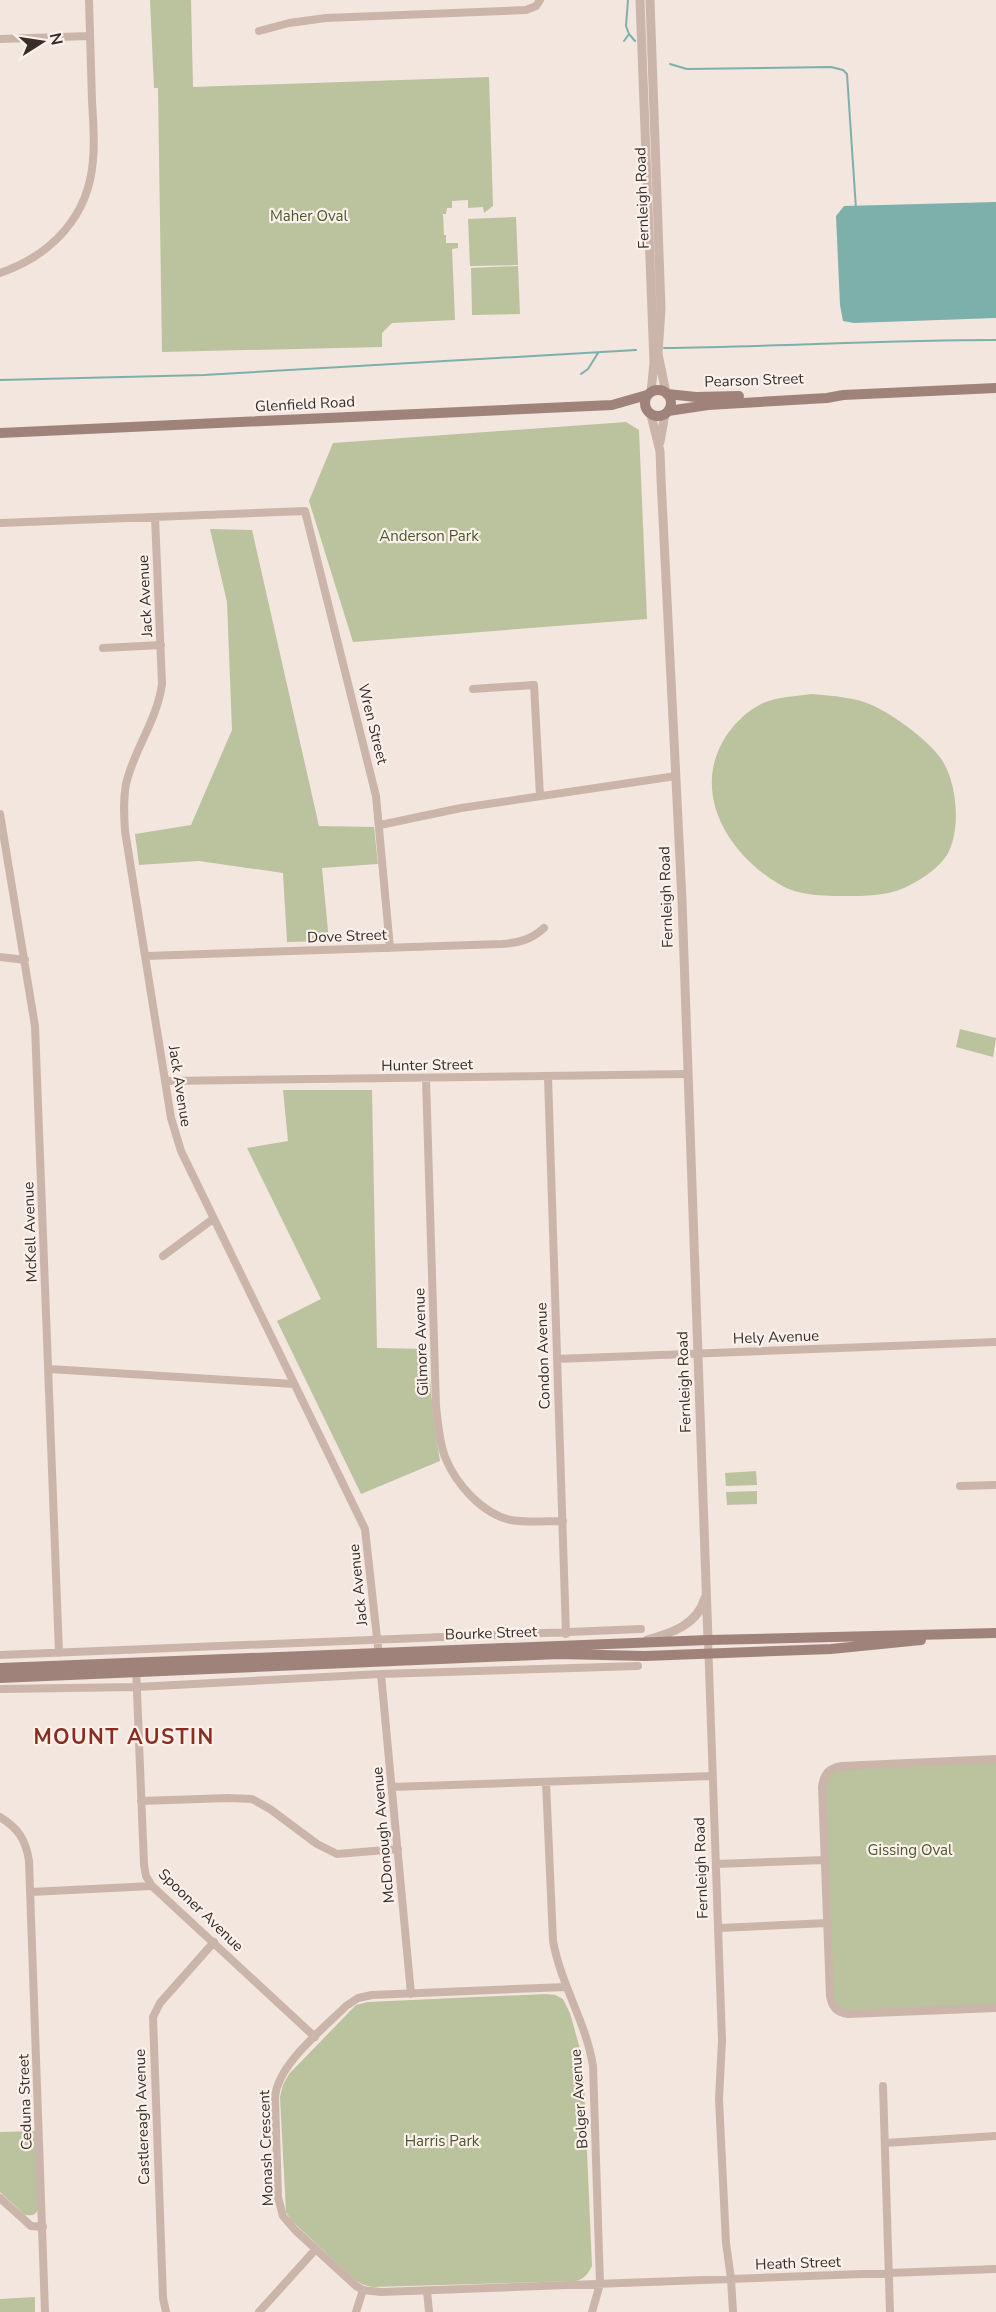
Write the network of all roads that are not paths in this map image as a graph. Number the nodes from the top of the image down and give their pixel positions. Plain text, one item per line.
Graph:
1 (88, 0) edge
2 (540, 0) edge
3 (640, 0) edge
4 (650, 0) edge
5 (259, 31) dead end
6 (90, 36) junction
7 (0, 39) edge
8 (0, 273) edge
9 (996, 388) edge
10 (649, 394) junction
11 (667, 394) junction
12 (843, 394) junction
13 (612, 405) junction
14 (650, 413) junction
15 (667, 413) junction
16 (0, 433) edge
17 (660, 451) junction
18 (155, 517) junction
19 (0, 523) edge
20 (161, 645) junction
21 (103, 648) dead end
22 (473, 689) dead end
23 (676, 776) junction
24 (540, 796) junction
25 (0, 814) edge
26 (380, 825) junction
27 (544, 928) dead end
28 (390, 948) junction
29 (146, 956) junction
30 (0, 957) edge
31 (25, 960) junction
32 (688, 1074) junction
33 (548, 1077) junction
34 (426, 1079) junction
35 (166, 1081) junction
36 (213, 1219) junction
37 (164, 1256) dead end
38 (996, 1342) edge
39 (698, 1354) junction
40 (557, 1359) junction
41 (49, 1369) junction
42 (294, 1384) junction
43 (996, 1485) edge
44 (960, 1486) dead end
45 (563, 1521) junction
46 (706, 1593) junction
47 (641, 1629) dead end
48 (984, 1633) junction
49 (996, 1633) edge
50 (566, 1634) junction
51 (378, 1640) junction
52 (708, 1640) junction
53 (606, 1644) junction
54 (59, 1653) junction
55 (708, 1653) junction
56 (559, 1654) junction
57 (0, 1655) edge
58 (379, 1657) junction
59 (638, 1665) dead end
60 (0, 1668) edge
61 (136, 1668) junction
62 (559, 1668) junction
63 (381, 1674) junction
64 (0, 1678) edge
65 (137, 1686) junction
66 (0, 1689) edge
67 (996, 1759) edge
68 (712, 1776) junction
69 (546, 1782) junction
70 (392, 1787) junction
71 (141, 1801) junction
72 (0, 1817) edge
73 (398, 1849) junction
74 (825, 1860) junction
75 (716, 1864) junction
76 (152, 1886) junction
77 (31, 1892) junction
78 (828, 1923) junction
79 (719, 1928) junction
80 (214, 1942) junction
81 (565, 1987) junction
82 (411, 1994) junction
83 (996, 2008) edge
84 (315, 2037) junction
85 (883, 2086) dead end
86 (996, 2136) edge
87 (885, 2143) junction
88 (0, 2198) edge
89 (43, 2227) junction
90 (315, 2250) junction
91 (996, 2269) edge
92 (888, 2273) junction
93 (731, 2279) junction
94 (600, 2284) junction
95 (363, 2290) junction
96 (427, 2291) junction
97 (45, 2312) edge
98 (166, 2312) edge
99 (259, 2312) edge
100 (356, 2312) edge
101 (429, 2312) edge
102 (592, 2312) edge
103 (733, 2312) edge
104 (890, 2312) edge

1 - 6 street
2 - 5 street
3 - 10 street, Fernleigh Road
4 - 11 street, Fernleigh Road
6 - 7 street
6 - 8 street
9 - 12 main road, Pearson Street
10 - 11 main road
10 - 13 main road, Glenfield Road
10 - 14 main road
11 - 12 main road, Pearson Street
11 - 15 main road
12 - 15 main road, Pearson Street
13 - 14 main road, Glenfield Road
13 - 16 main road, Glenfield Road
14 - 15 main road
14 - 17 street, Fernleigh Road
15 - 17 street, Fernleigh Road
17 - 23 street, Fernleigh Road
18 - 19 street
18 - 20 street, Jack Avenue
18 - 26 street, Wren Street
20 - 21 street
20 - 29 street, Jack Avenue
22 - 24 street
23 - 24 street
23 - 32 street, Fernleigh Road
24 - 26 street
25 - 31 street, McKell Avenue
26 - 28 street, Wren Street
27 - 28 street, Dove Street
28 - 29 street, Dove Street
29 - 35 street, Jack Avenue
30 - 31 street
31 - 41 street, McKell Avenue
32 - 33 street, Hunter Street
32 - 39 street, Fernleigh Road
33 - 34 street, Hunter Street
33 - 40 street, Condon Avenue
34 - 35 street, Hunter Street
34 - 45 street, Gilmore Avenue
35 - 36 street, Jack Avenue
36 - 37 street
36 - 42 street, Jack Avenue
38 - 39 street, Hely Avenue
39 - 40 street, Hely Avenue
39 - 46 street, Fernleigh Road
40 - 45 street, Condon Avenue
41 - 42 street
41 - 54 street, McKell Avenue
42 - 51 street, Jack Avenue
43 - 44 street
45 - 50 street, Condon Avenue
46 - 52 street, Fernleigh Road
46 - 53 street
47 - 50 street, Bourke Street
48 - 49 main road, Bourke Street
48 - 52 main road, Bourke Street
48 - 55 main road, Bourke Street
50 - 51 street, Bourke Street
51 - 54 street, Bourke Street
51 - 58 street, Jack Avenue
52 - 53 main road, Bourke Street
52 - 55 street, Fernleigh Road
53 - 58 main road, Bourke Street
54 - 57 street, Bourke Street
55 - 56 main road, Bourke Street
55 - 68 street, Fernleigh Road
56 - 58 main road, Bourke Street
56 - 62 street
58 - 61 main road, Bourke Street
59 - 62 street
60 - 61 main road, Bourke Street
61 - 64 main road, Bourke Street
61 - 65 street, Spooner Avenue
62 - 63 street
63 - 65 street
63 - 70 street, McDonough Avenue
65 - 66 street
65 - 71 street, Spooner Avenue
67 - 74 street
68 - 69 street
68 - 75 street, Fernleigh Road
69 - 70 street
69 - 81 street, Bolger Avenue
70 - 73 street, McDonough Avenue
71 - 73 street
71 - 76 street, Spooner Avenue
72 - 77 street, Ceduna Street
73 - 82 street, McDonough Avenue
74 - 75 street
74 - 78 street
75 - 79 street, Fernleigh Road
76 - 77 street
76 - 80 street, Spooner Avenue
77 - 89 street, Ceduna Street
78 - 79 street
78 - 83 street
79 - 93 street, Fernleigh Road
80 - 84 street, Spooner Avenue
80 - 98 street, Castlereagh Avenue
81 - 82 street, Monash Crescent
81 - 94 street, Bolger Avenue
82 - 84 street, Monash Crescent
84 - 90 street, Monash Crescent
85 - 87 street
86 - 87 street
87 - 92 street
88 - 89 street
89 - 97 street, Ceduna Street
90 - 95 street, Monash Crescent
90 - 99 street
91 - 92 street, Heath Street
92 - 93 street, Heath Street
92 - 104 street
93 - 94 street, Heath Street
93 - 103 street, Fernleigh Road
94 - 96 street
94 - 102 street, Bolger Avenue
95 - 96 street
95 - 100 street
96 - 101 street

